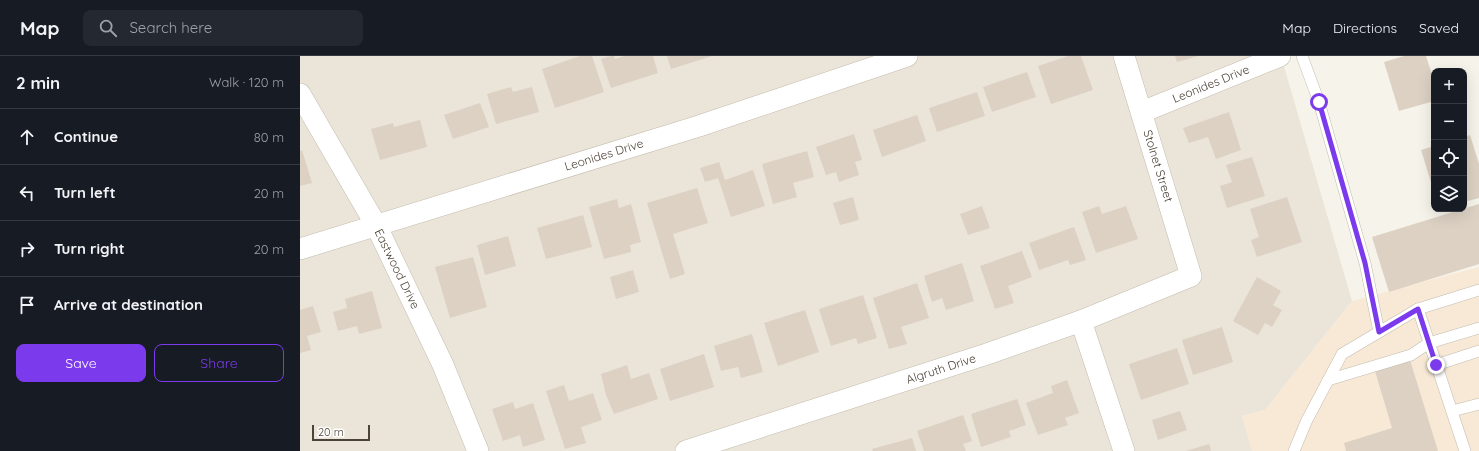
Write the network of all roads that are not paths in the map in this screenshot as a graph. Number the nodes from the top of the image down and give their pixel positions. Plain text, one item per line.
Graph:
1 (907, 56) edge
2 (1124, 56) edge
3 (1280, 56) edge
4 (1302, 56) edge
5 (300, 94) edge
6 (1142, 112) junction
7 (376, 225) junction
8 (300, 249) edge
9 (1191, 276) joint
10 (1479, 290) edge
11 (1418, 309) junction
12 (1081, 321) junction
13 (1479, 328) edge
14 (1379, 332) junction
15 (1429, 343) junction
16 (1479, 352) edge
17 (1436, 365) junction
18 (1328, 380) junction
19 (1479, 404) edge
20 (1467, 407) junction
21 (1452, 411) junction
22 (1479, 413) edge
23 (478, 451) edge
24 (686, 451) edge
25 (1124, 451) edge
26 (1294, 451) edge
27 (1466, 451) edge

1 - 7 street, Leonides Drive
2 - 6 street, Stolnet Street
3 - 6 street, Leonides Drive
4 - 14 lane
5 - 7 street, Eastwood Drive
6 - 9 street, Stolnet Street
7 - 8 street, Leonides Drive
7 - 23 street, Eastwood Drive
9 - 12 street, Algruth Drive
10 - 11 lane
11 - 14 lane
11 - 15 lane
12 - 24 street, Algruth Drive
12 - 25 street
13 - 15 lane
14 - 18 lane
15 - 17 lane
15 - 18 lane
16 - 17 lane
17 - 21 lane
18 - 26 lane
19 - 20 lane
20 - 21 lane
20 - 22 lane
21 - 27 lane

